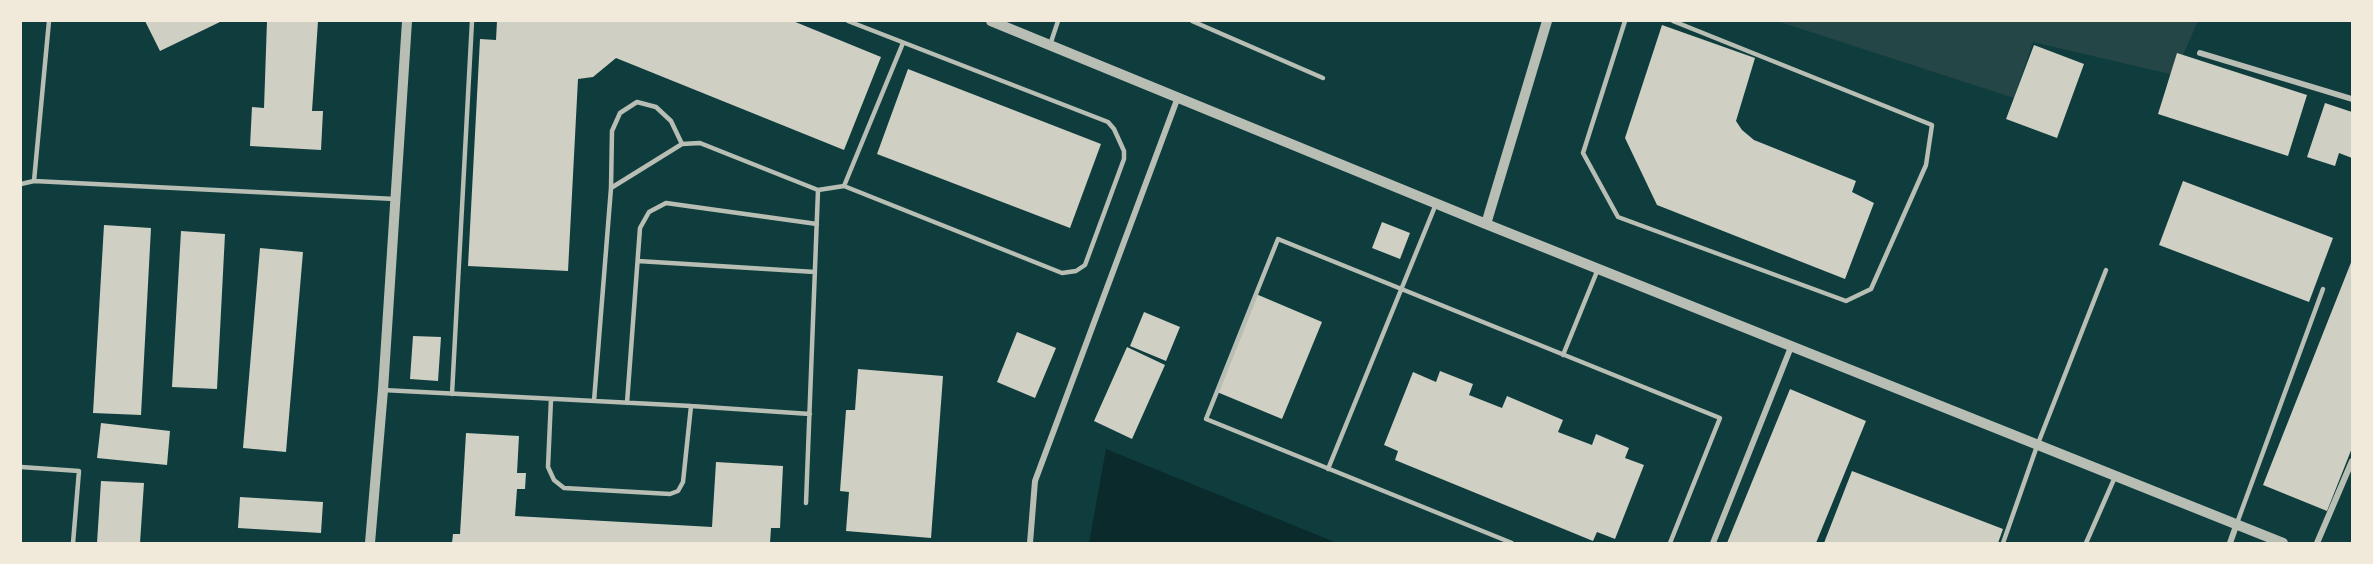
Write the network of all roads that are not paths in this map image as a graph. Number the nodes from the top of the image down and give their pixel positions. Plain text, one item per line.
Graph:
1 (49, 21) edge
2 (407, 21) edge
3 (472, 21) edge
4 (848, 21) edge
5 (991, 21) edge
6 (1058, 21) edge
7 (1192, 21) edge
8 (1547, 21) edge
9 (1625, 21) edge
10 (1673, 21) edge
11 (903, 43) junction
12 (1050, 45) junction
13 (2200, 52) dead end
14 (1323, 78) dead end
15 (1178, 96) junction
16 (2352, 99) edge
17 (682, 144) junction
18 (34, 181) junction
19 (21, 184) edge
20 (844, 186) junction
21 (610, 188) junction
22 (818, 190) junction
23 (395, 199) junction
24 (1436, 204) junction
25 (817, 224) junction
26 (1486, 224) junction
27 (638, 261) junction
28 (1598, 269) junction
29 (2106, 270) dead end
30 (815, 272) junction
31 (1401, 289) junction
32 (2323, 289) dead end
33 (1791, 347) junction
34 (1563, 354) junction
35 (383, 390) junction
36 (452, 394) junction
37 (550, 399) junction
38 (594, 401) junction
39 (627, 403) junction
40 (692, 406) junction
41 (810, 414) junction
42 (2037, 446) junction
43 (2352, 461) edge
44 (21, 467) edge
45 (1328, 468) junction
46 (2115, 477) junction
47 (806, 503) dead end
48 (2236, 526) junction
49 (73, 543) edge
50 (370, 543) edge
51 (1030, 543) edge
52 (1512, 543) edge
53 (1670, 543) edge
54 (1713, 543) edge
55 (2003, 543) edge
56 (2086, 543) edge
57 (2230, 543) edge
58 (2283, 543) edge
59 (2318, 543) edge

1 - 18 lane
2 - 23 street
3 - 36 lane
4 - 11 lane
5 - 12 street
6 - 12 lane
7 - 14 lane
8 - 26 street
9 - 10 lane
11 - 20 lane
11 - 20 lane
12 - 15 street
13 - 16 street
15 - 24 street
15 - 51 street
17 - 21 lane
17 - 21 lane
17 - 22 lane
18 - 19 lane
18 - 23 lane
20 - 22 lane
21 - 38 lane
22 - 25 lane
23 - 35 street
24 - 26 street
24 - 31 lane
25 - 27 lane
25 - 30 lane
26 - 28 street
27 - 30 lane
27 - 39 lane
28 - 33 street
28 - 34 lane
29 - 42 lane
30 - 41 lane
31 - 34 lane
31 - 45 lane
31 - 45 lane
32 - 48 lane
33 - 42 street
33 - 54 street
34 - 53 lane
35 - 36 lane
35 - 50 street
36 - 37 lane
37 - 38 lane
37 - 40 lane
38 - 39 lane
39 - 40 lane
40 - 41 lane
41 - 47 lane
42 - 46 street
42 - 55 lane
43 - 59 street
44 - 49 lane
45 - 52 lane
46 - 48 street
46 - 56 lane
48 - 57 street
48 - 58 street

